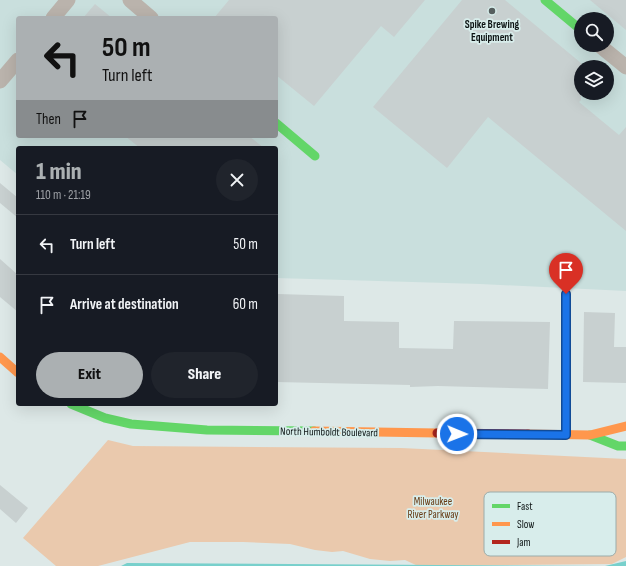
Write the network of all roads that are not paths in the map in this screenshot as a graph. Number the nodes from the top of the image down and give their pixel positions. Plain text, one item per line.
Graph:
1 (68, 0) edge
2 (130, 0) edge
3 (545, 0) edge
4 (55, 16) edge
5 (149, 16) edge
6 (574, 24) edge
7 (608, 52) edge
8 (16, 62) edge
9 (626, 67) edge
10 (0, 81) edge
11 (278, 125) edge
12 (315, 156) dead end
13 (566, 294) dead end
14 (0, 357) edge
15 (16, 371) edge
16 (76, 406) edge
17 (626, 426) edge
18 (566, 435) junction
19 (590, 436) junction
20 (626, 446) edge

1 - 4 street
2 - 5 street
3 - 6 main road
7 - 9 street
8 - 10 street
11 - 12 main road
13 - 18 main road
14 - 15 main road
16 - 18 main road, North Humboldt Boulevard
17 - 19 main road, North Humboldt Boulevard
18 - 19 main road, North Humboldt Boulevard
19 - 20 main road, North Humboldt Boulevard

